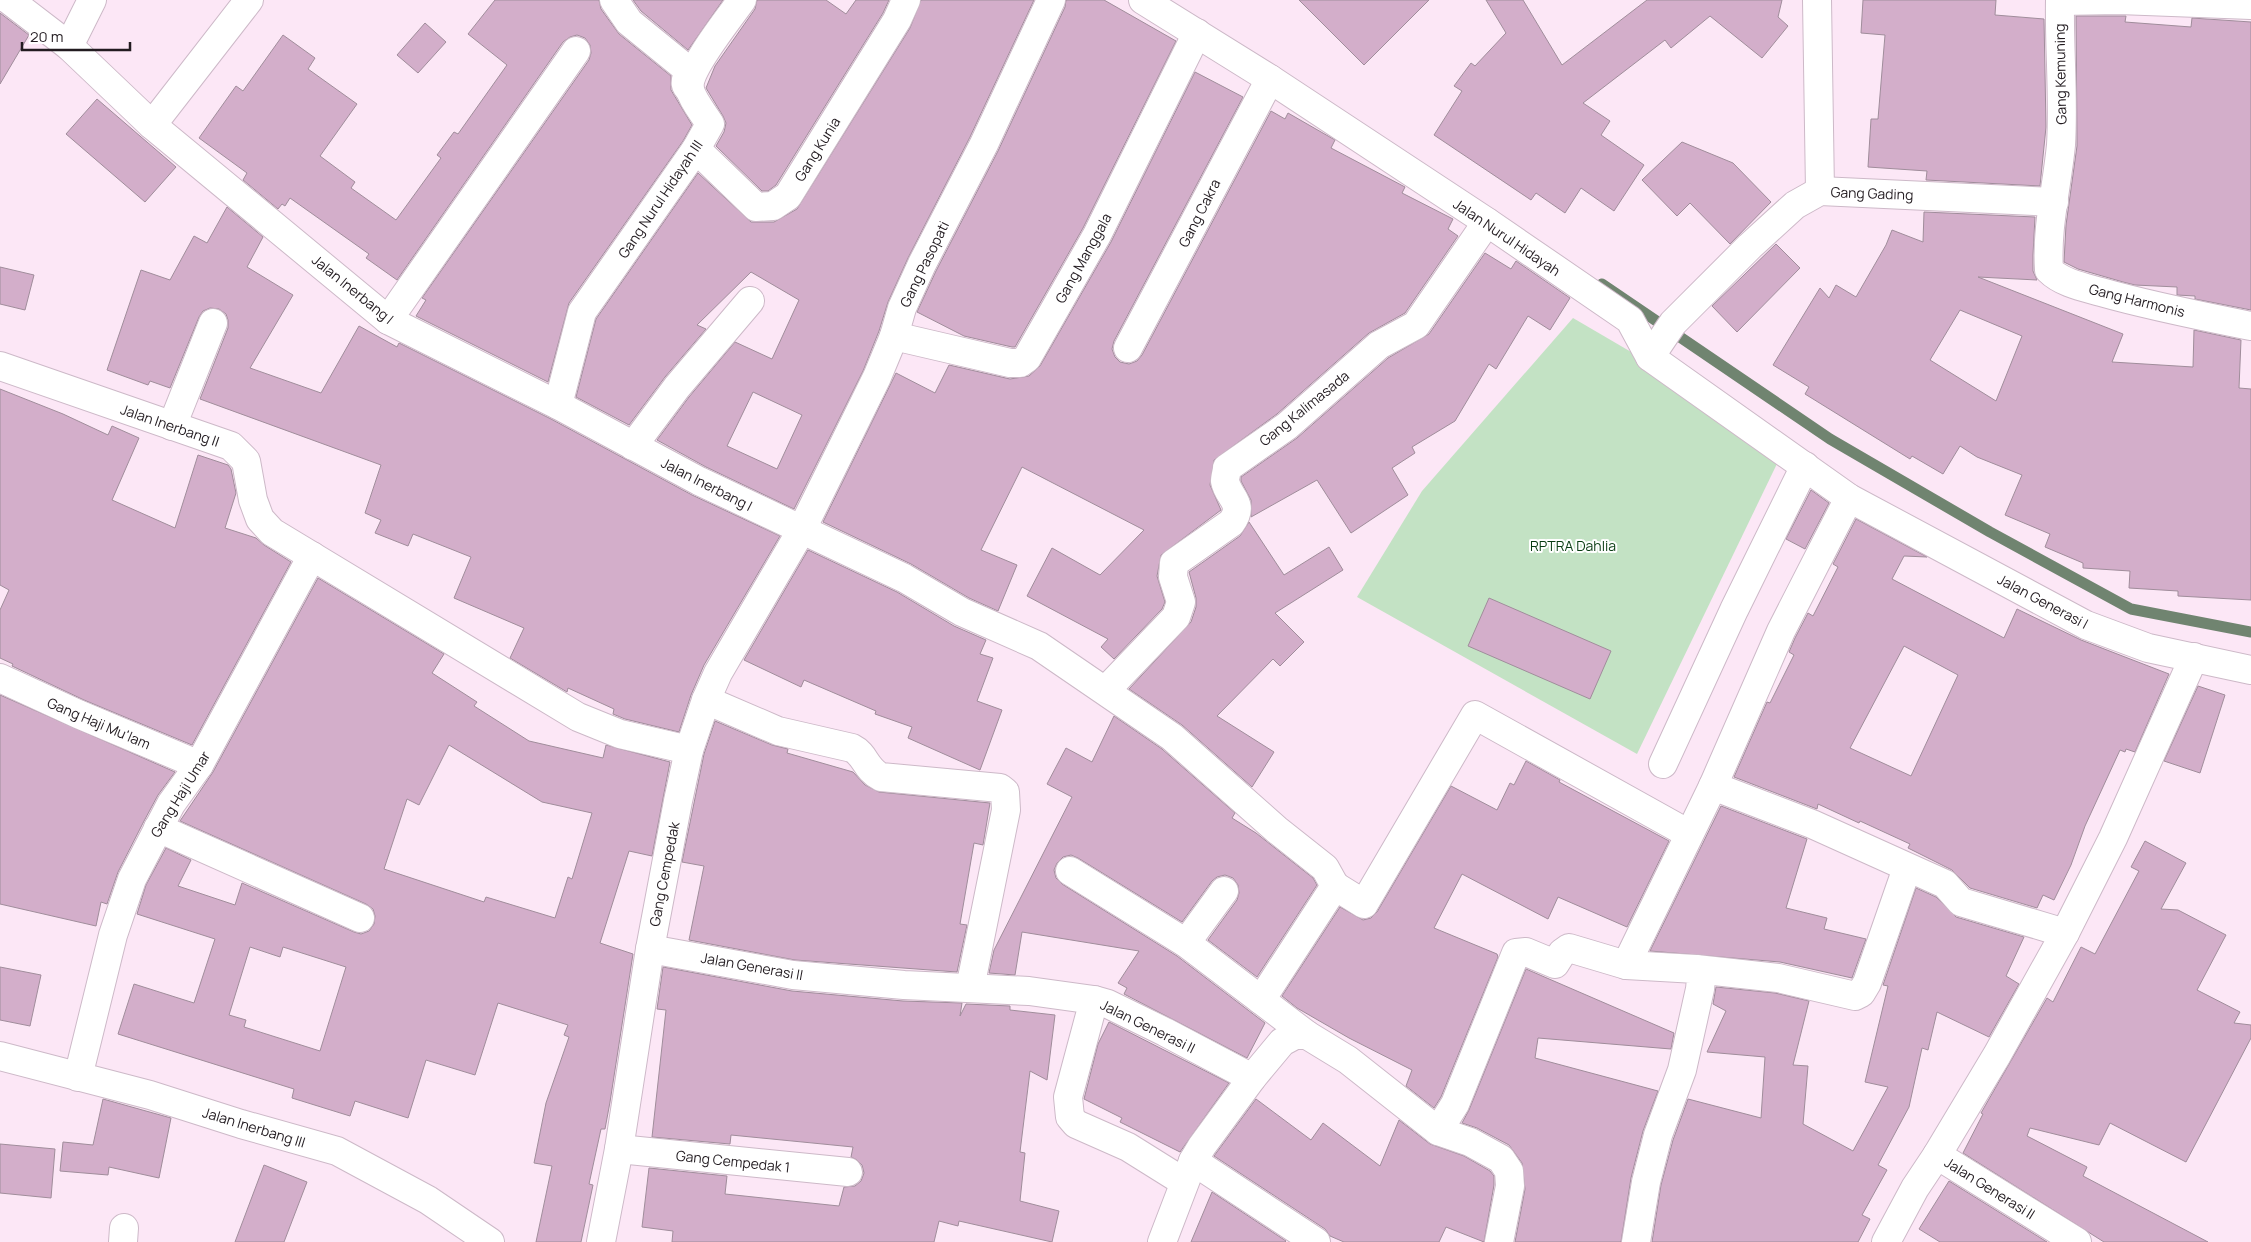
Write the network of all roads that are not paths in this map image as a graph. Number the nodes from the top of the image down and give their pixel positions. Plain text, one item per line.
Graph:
1 (8, 0) edge
2 (92, 0) edge
3 (249, 0) edge
4 (614, 0) edge
5 (742, 0) edge
6 (906, 0) edge
7 (1051, 0) edge
8 (1143, 0) edge
9 (1818, 0) edge
10 (2060, 0) edge
11 (2251, 5) edge
12 (1197, 32) junction
13 (69, 46) junction
14 (576, 51) dead end
15 (1270, 79) junction
16 (690, 90) junction
17 (152, 125) junction
18 (696, 149) junction
19 (1820, 191) junction
20 (2054, 202) junction
21 (1487, 222) junction
22 (2047, 247) joint
23 (750, 301) dead end
24 (388, 320) junction
25 (213, 323) dead end
26 (2251, 326) edge
27 (894, 336) junction
28 (1662, 339) junction
29 (1128, 348) dead end
30 (0, 366) edge
31 (558, 405) junction
32 (172, 426) junction
33 (634, 446) junction
34 (1805, 466) junction
35 (1849, 498) junction
36 (801, 530) junction
37 (312, 556) junction
38 (2194, 657) junction
39 (2251, 670) edge
40 (0, 678) edge
41 (1106, 690) junction
42 (706, 700) junction
43 (689, 750) junction
44 (1662, 764) dead end
45 (199, 766) junction
46 (1713, 786) junction
47 (158, 828) junction
48 (1689, 834) junction
49 (1907, 868) junction
50 (1070, 871) dead end
51 (1336, 886) junction
52 (1224, 892) dead end
53 (360, 918) dead end
54 (2065, 933) junction
55 (1186, 943) junction
56 (650, 949) junction
57 (1626, 964) junction
58 (1696, 969) junction
59 (970, 988) junction
60 (1094, 1000) junction
61 (1261, 1000) junction
62 (1307, 1034) junction
63 (0, 1056) edge
64 (78, 1077) junction
65 (1252, 1078) junction
66 (1438, 1131) junction
67 (619, 1149) junction
68 (1937, 1155) junction
69 (848, 1172) dead end
70 (1188, 1172) junction
71 (490, 1242) edge
72 (601, 1242) edge
73 (1162, 1242) edge
74 (1316, 1242) edge
75 (1499, 1242) edge
76 (1636, 1242) edge
77 (1886, 1242) edge
78 (2077, 1242) edge

1 - 13 street, Jalan Inerbang I
2 - 13 street
3 - 17 street
4 - 16 street
5 - 16 street
6 - 18 street, Gang Kunia
7 - 27 street, Gang Pasopati
8 - 12 street, Jalan Nurul Hidayah
9 - 19 street, Gang Gading
10 - 11 street, Gang Kemuning
10 - 20 street, Gang Kemuning
12 - 15 street, Jalan Nurul Hidayah
12 - 27 street, Gang Manggala
13 - 17 street, Jalan Inerbang I
14 - 24 street
15 - 21 street, Jalan Nurul Hidayah
15 - 29 street, Gang Cakra
16 - 18 street, Gang Nurul Hidayah III
17 - 24 street, Jalan Inerbang I
18 - 31 street, Gang Nurul Hidayah III
19 - 20 street, Gang Gading
19 - 28 street
20 - 22 street, Gang Kemuning
21 - 28 street, Jalan Nurul Hidayah
21 - 41 street, Gang Kalimasada
22 - 26 street, Gang Harmonis
23 - 33 street
24 - 31 street, Jalan Inerbang I
25 - 32 street
27 - 36 street, Gang Pasopati
28 - 34 street, Jalan Nurul Hidayah
30 - 32 street, Jalan Inerbang II
31 - 33 street, Jalan Inerbang I
32 - 37 street, Jalan Inerbang II
33 - 36 street, Jalan Inerbang I
34 - 35 street, Jalan Nurul Hidayah
34 - 44 street
35 - 38 street, Jalan Generasi I
35 - 46 street
36 - 41 street, Jalan Inerbang I
36 - 42 street, Gang Cempedak
37 - 43 street, Jalan Inerbang II
37 - 45 street, Gang Haji Umar
38 - 39 street, Jalan Generasi I
38 - 54 street
40 - 45 street, Gang Haji Mu'lam
41 - 51 street, Jalan Inerbang I
42 - 43 street, Gang Cempedak
42 - 59 street
43 - 56 street, Gang Cempedak
45 - 47 street, Gang Haji Umar
46 - 48 street
46 - 49 street
47 - 53 street
47 - 64 street, Gang Haji Umar
48 - 51 street
48 - 57 street
49 - 54 street
49 - 58 street
50 - 55 street
51 - 61 street
52 - 55 street
54 - 68 street
55 - 61 street
56 - 59 street, Jalan Generasi II
56 - 67 street, Gang Cempedak
57 - 58 street
57 - 66 street
58 - 76 street
59 - 60 street, Jalan Generasi II
60 - 65 street, Jalan Generasi II
60 - 70 street
61 - 62 street
62 - 65 street
62 - 66 street
63 - 64 street, Jalan Inerbang III
64 - 71 street, Jalan Inerbang III
65 - 70 street
66 - 75 street
67 - 69 street, Gang Cempedak 1
67 - 72 street, Gang Cempedak
68 - 77 street, Jalan Generasi II
68 - 78 street, Jalan Generasi II
70 - 73 street
70 - 74 street

